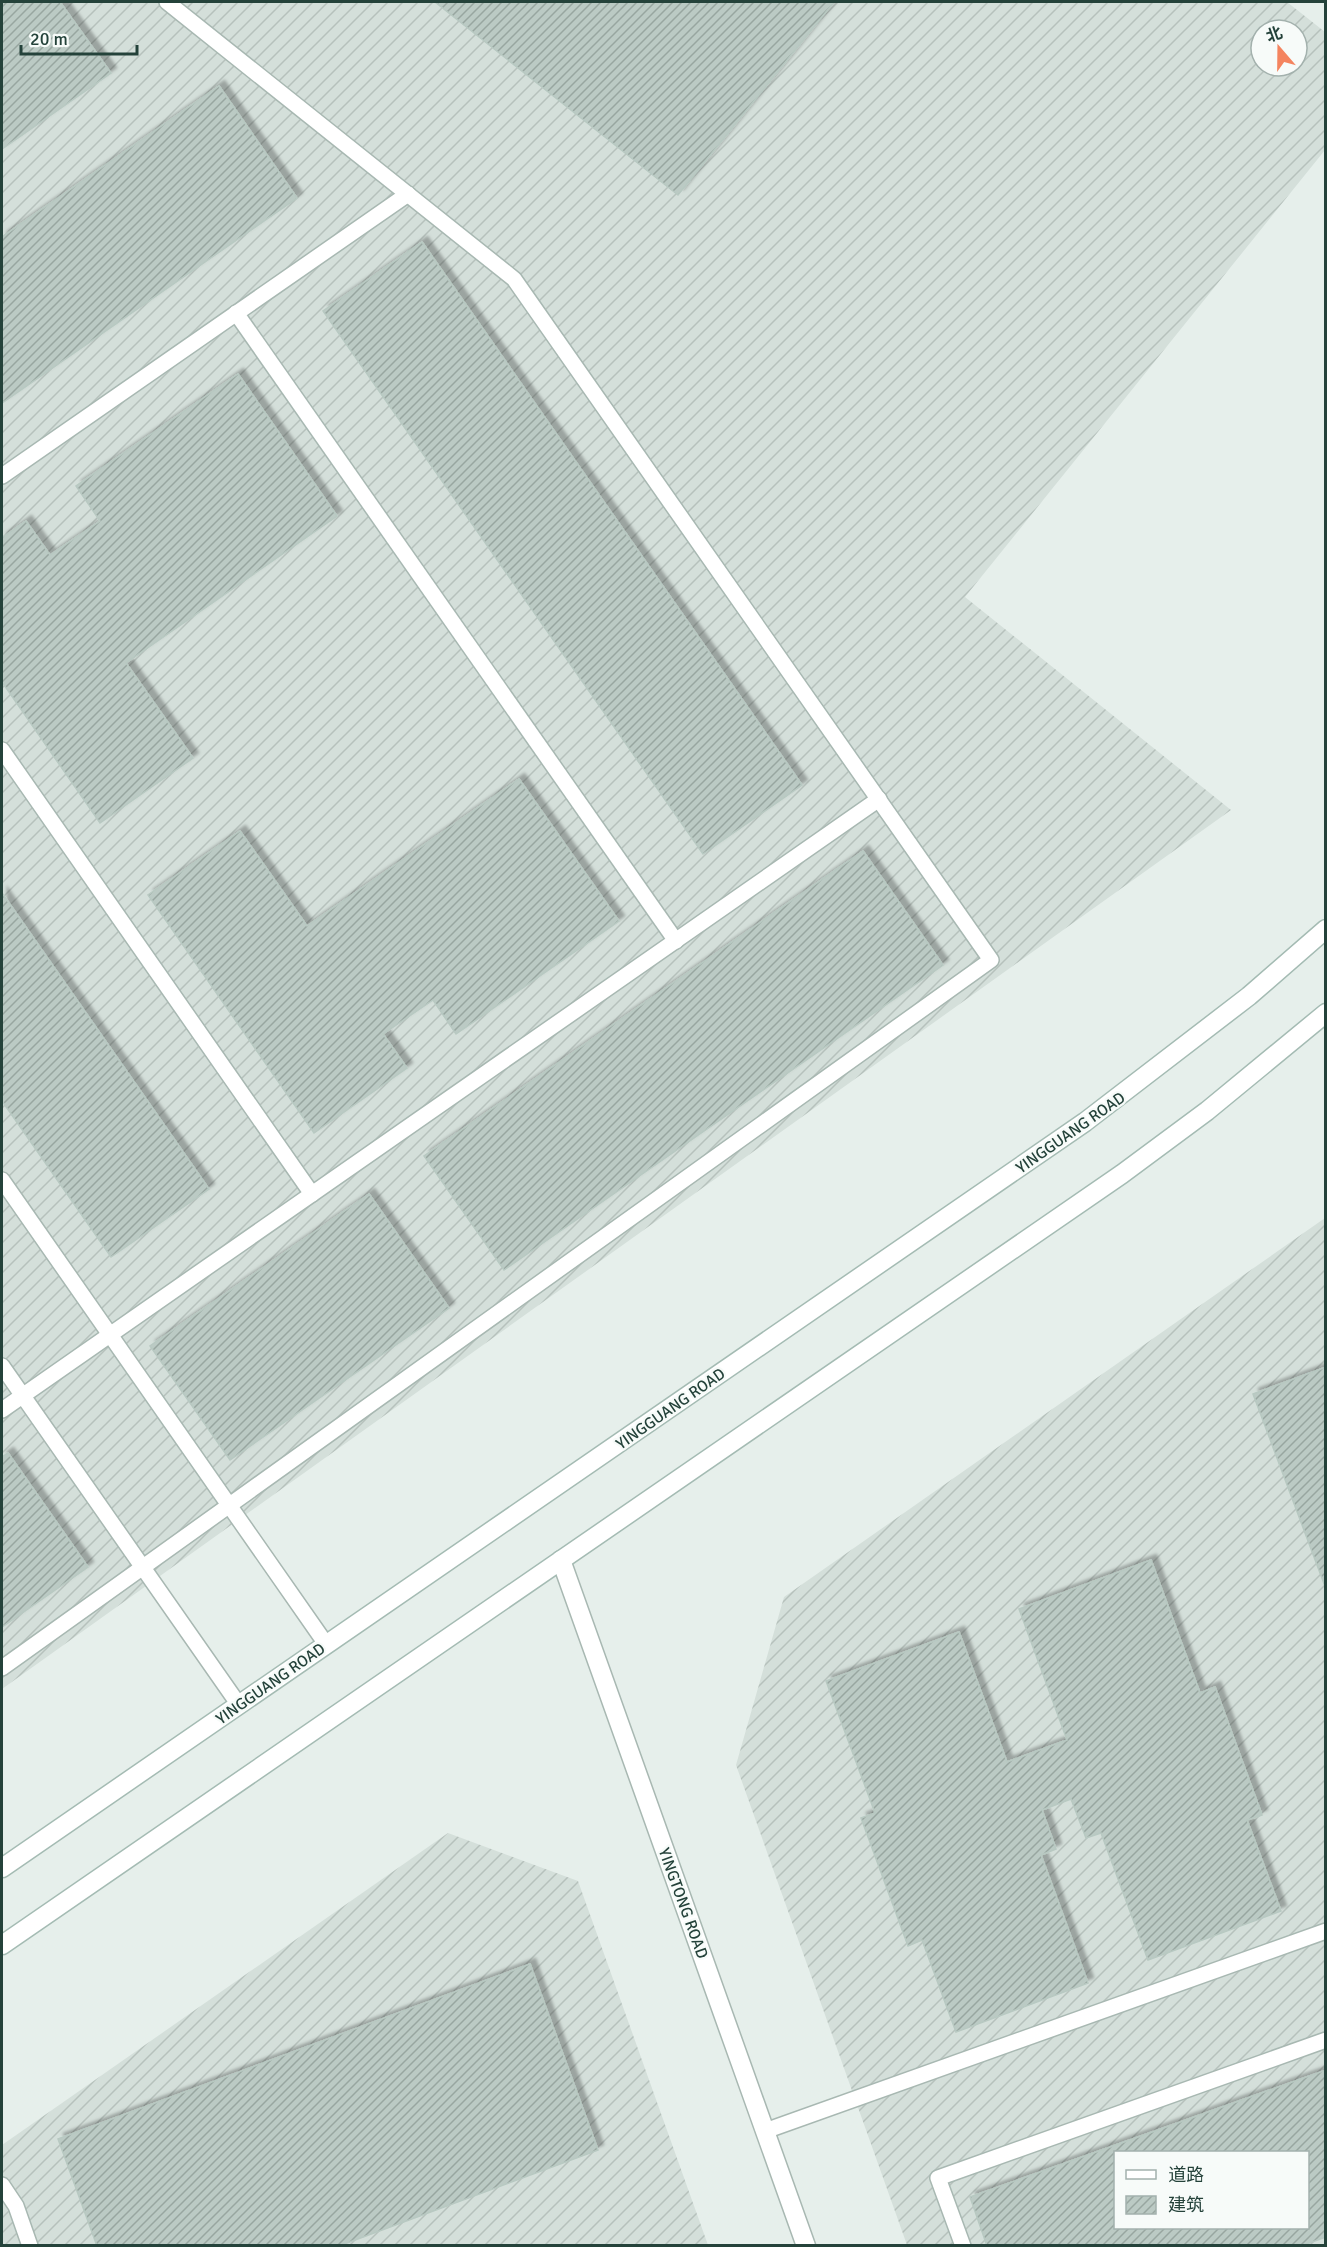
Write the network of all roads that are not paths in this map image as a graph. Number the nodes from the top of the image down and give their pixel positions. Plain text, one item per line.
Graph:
1 (167, 2) edge
2 (408, 194) junction
3 (236, 313) junction
4 (2, 476) edge
5 (2, 750) edge
6 (879, 799) junction
7 (1326, 929) edge
8 (676, 941) junction
9 (1326, 1013) edge
10 (2, 1180) edge
11 (312, 1194) junction
12 (109, 1334) junction
13 (2, 1366) edge
14 (22, 1395) junction
15 (2, 1410) edge
16 (229, 1505) junction
17 (561, 1560) junction
18 (142, 1567) junction
19 (326, 1644) junction
20 (2, 1668) edge
21 (239, 1705) junction
22 (2, 1868) edge
23 (1326, 1931) edge
24 (2, 1945) edge
25 (1326, 2040) edge
26 (765, 2131) junction
27 (2, 2185) edge
28 (30, 2246) edge
29 (806, 2246) edge
30 (963, 2246) edge

1 - 2 lane
2 - 3 lane
2 - 6 lane
3 - 4 lane
3 - 8 lane
5 - 11 lane
6 - 8 lane
6 - 16 lane
7 - 19 main road, YINGGUANG ROAD
8 - 11 lane
9 - 17 main road
10 - 12 lane
11 - 12 lane
12 - 14 lane
12 - 16 lane
13 - 14 lane
14 - 15 lane
14 - 18 lane
16 - 18 lane
16 - 19 lane
17 - 24 main road
17 - 26 main road, YINGTONG ROAD
18 - 20 lane
18 - 21 lane
19 - 21 main road, YINGGUANG ROAD
21 - 22 main road, YINGGUANG ROAD
23 - 26 lane
25 - 30 lane
26 - 29 main road, YINGTONG ROAD
27 - 28 lane

